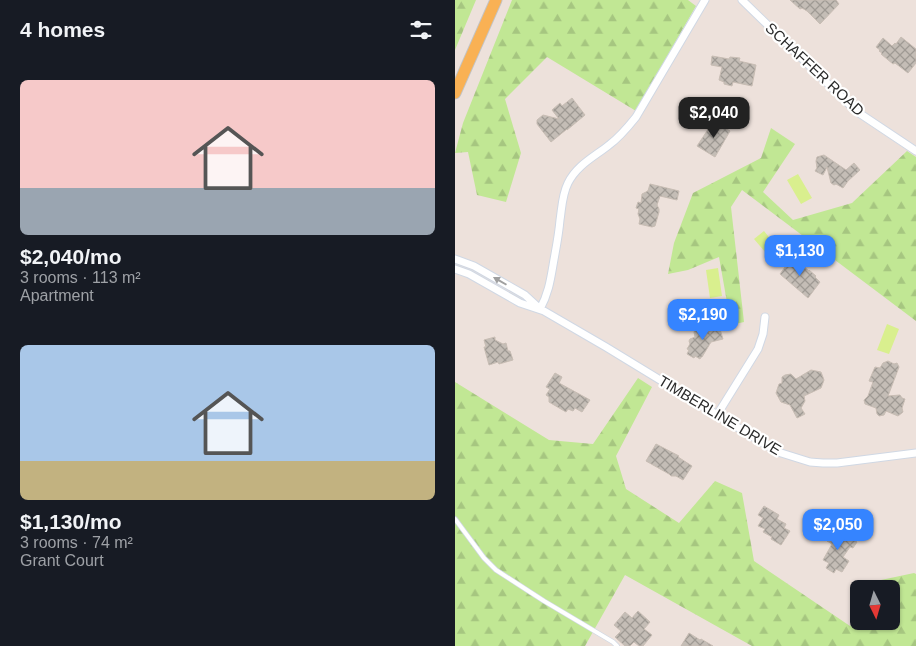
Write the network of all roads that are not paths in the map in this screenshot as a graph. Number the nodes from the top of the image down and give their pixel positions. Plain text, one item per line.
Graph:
1 (496, 0) edge
2 (705, 0) edge
3 (742, 0) edge
4 (455, 93) edge
5 (916, 151) edge
6 (455, 259) edge
7 (455, 269) edge
8 (516, 290) junction
9 (512, 298) junction
10 (540, 309) junction
11 (765, 317) dead end
12 (717, 415) junction
13 (916, 452) edge
14 (455, 519) edge
15 (617, 646) edge

1 - 4 main road
2 - 10 street
3 - 5 street, SCHAFFER ROAD
8 -> 6 street, TIMBERLINE DRIVE
7 - 9 street, TIMBERLINE DRIVE
8 - 9 street
8 - 10 street, TIMBERLINE DRIVE
9 - 10 street, TIMBERLINE DRIVE
10 - 12 street, TIMBERLINE DRIVE
11 - 12 street
12 - 13 street, TIMBERLINE DRIVE
14 - 15 lane

